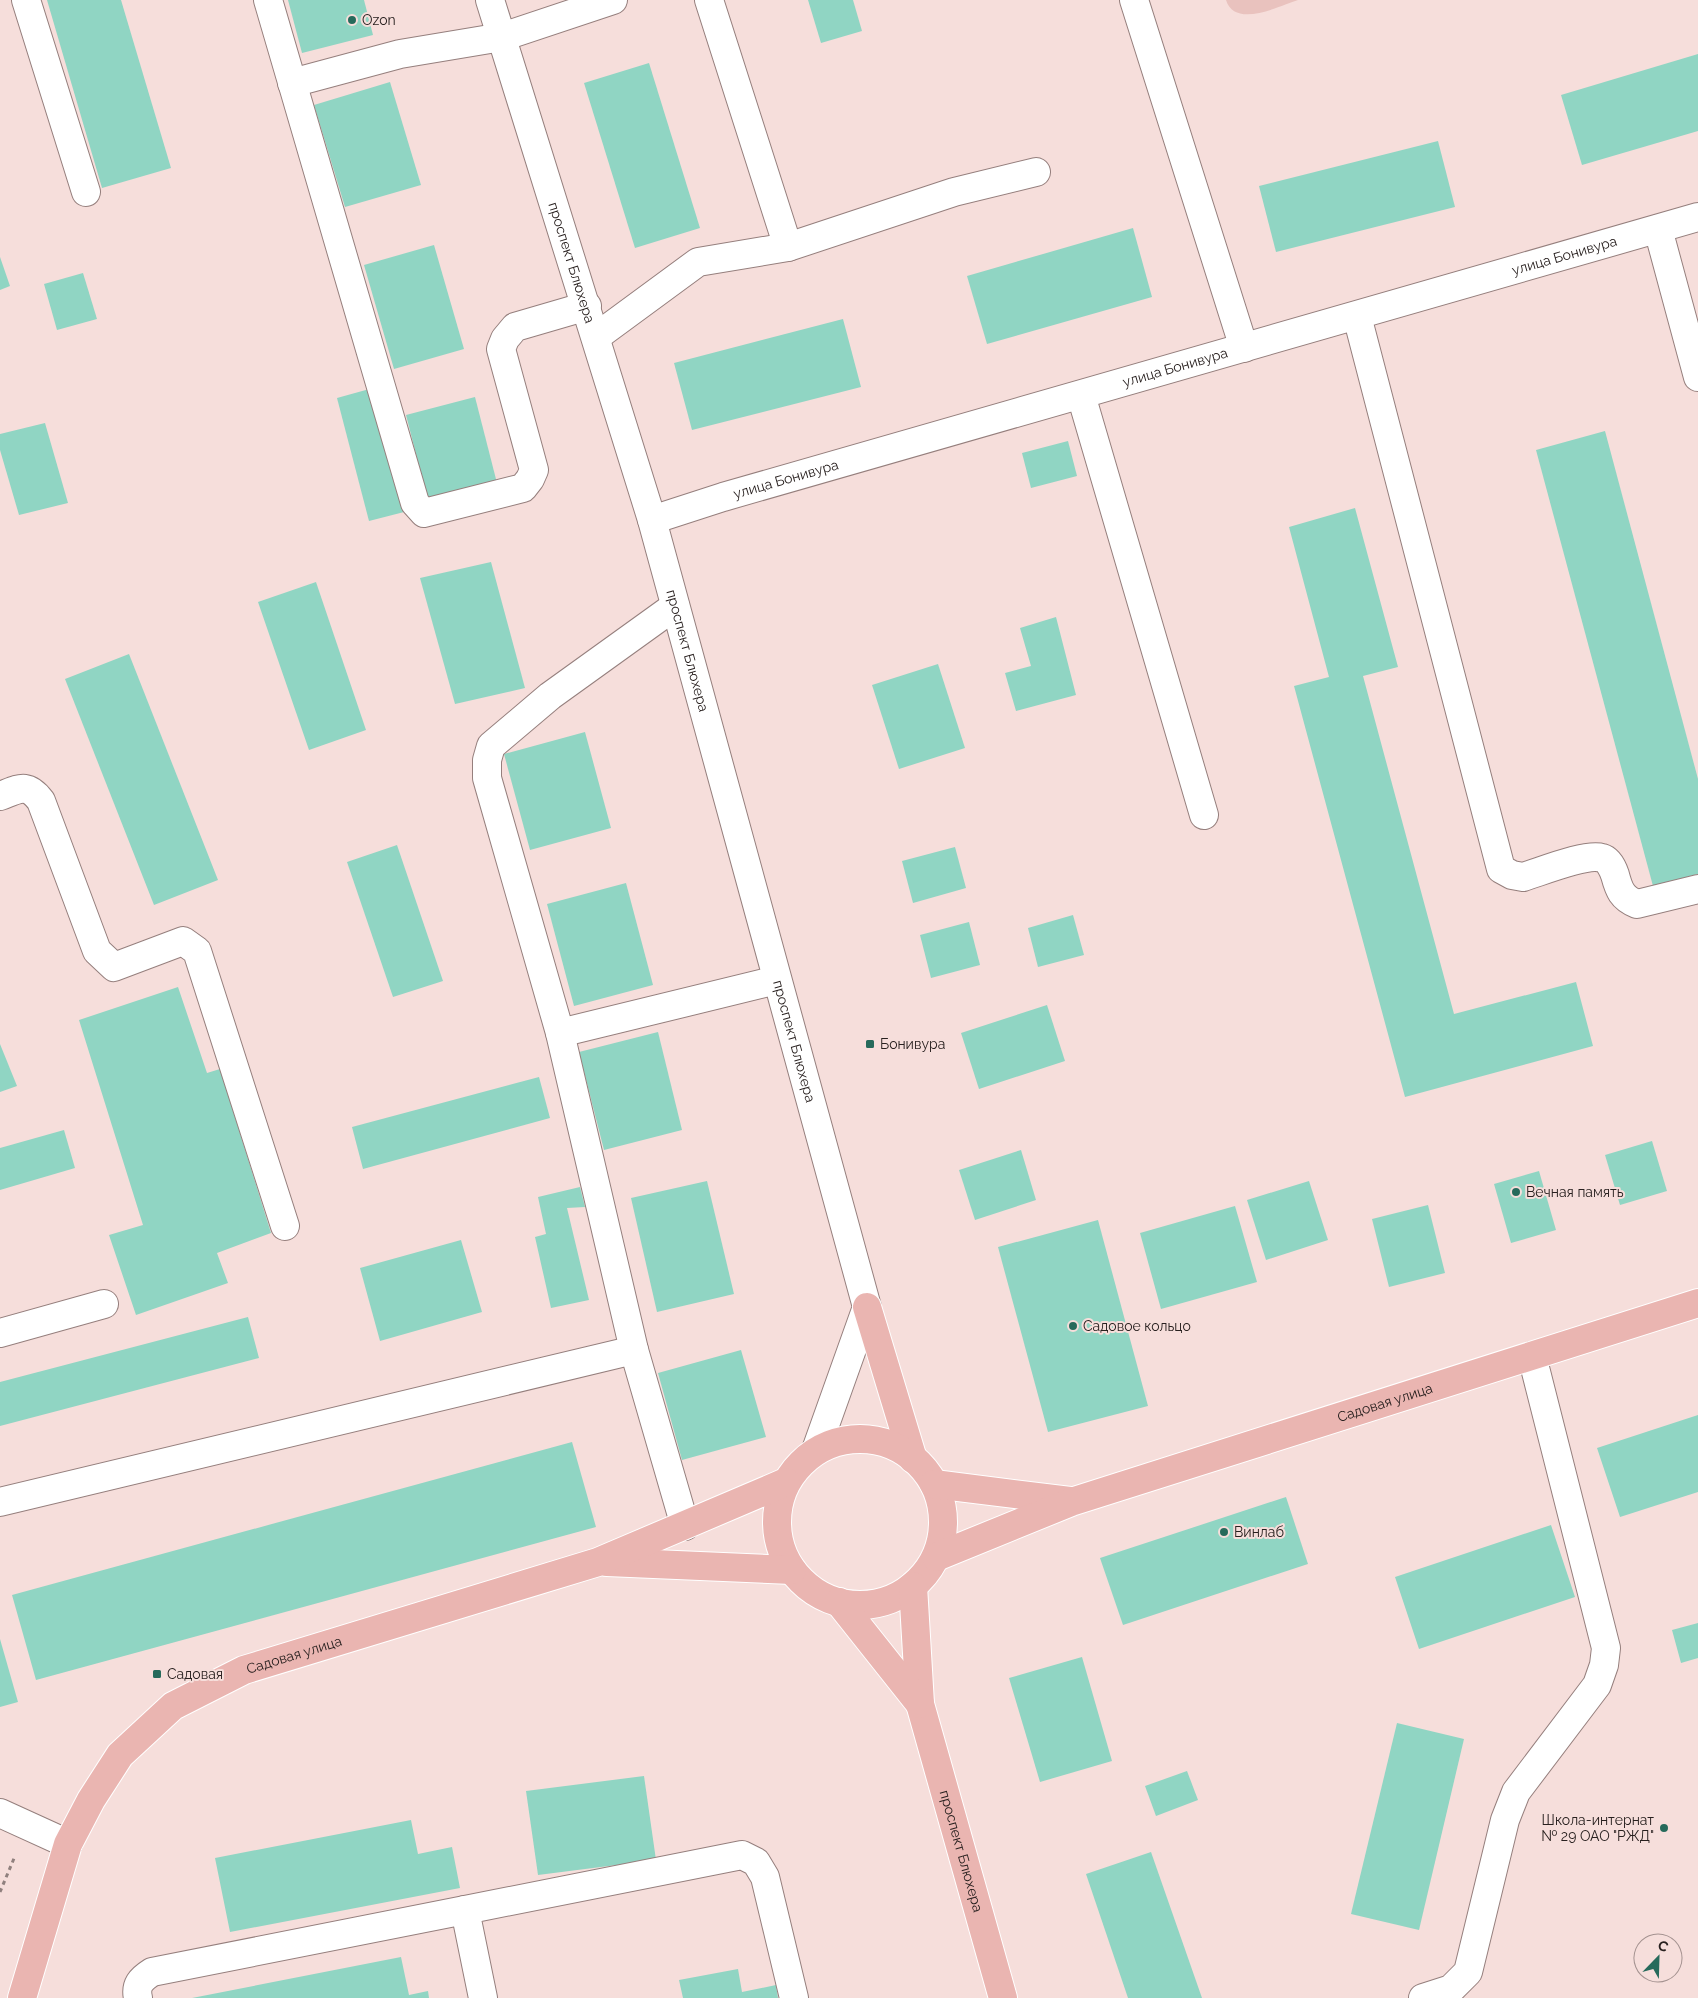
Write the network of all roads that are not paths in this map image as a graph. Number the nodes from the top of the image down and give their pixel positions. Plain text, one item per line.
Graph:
1 (26, 0) edge
2 (268, 0) edge
3 (490, 0) edge
4 (613, 0) edge
5 (709, 0) edge
6 (1134, 0) edge
7 (502, 37) junction
8 (292, 83) junction
9 (1036, 172) dead end
10 (86, 192) dead end
11 (1698, 217) edge
12 (1658, 229) junction
13 (788, 247) junction
14 (587, 306) junction
15 (1356, 316) junction
16 (596, 337) junction
17 (1244, 348) junction
18 (1698, 377) edge
19 (1081, 395) junction
20 (652, 520) junction
21 (675, 606) junction
22 (0, 796) edge
23 (1204, 815) dead end
24 (1698, 889) edge
25 (777, 980) junction
26 (560, 1033) junction
27 (285, 1226) dead end
28 (1698, 1303) edge
29 (104, 1304) dead end
30 (866, 1307) junction
31 (0, 1333) edge
32 (634, 1350) junction
33 (1532, 1356) junction
34 (816, 1450) junction
35 (913, 1459) junction
36 (786, 1482) junction
37 (934, 1484) junction
38 (0, 1502) edge
39 (1071, 1502) junction
40 (685, 1526) junction
41 (936, 1557) junction
42 (598, 1562) junction
43 (792, 1570) junction
44 (913, 1586) junction
45 (839, 1602) junction
46 (920, 1704) junction
47 (0, 1813) edge
48 (68, 1844) junction
49 (465, 1910) junction
50 (22, 1998) edge
51 (138, 1998) edge
52 (483, 1998) edge
53 (794, 1998) edge
54 (1004, 1998) edge
55 (1423, 1998) edge

1 - 10 street
2 - 8 street
3 - 7 street, проспект Блюхера
4 - 7 street
5 - 13 street
6 - 17 street
7 - 8 street
7 - 14 street, проспект Блюхера
8 - 14 street
9 - 13 street
11 - 12 street, улица Бонивура
12 - 15 street, улица Бонивура
12 - 18 street
13 - 16 street
14 - 16 street, проспект Блюхера
15 - 17 street, улица Бонивура
15 - 24 street
16 - 20 street, проспект Блюхера
17 - 19 street, улица Бонивура
19 - 20 street, улица Бонивура
19 - 23 street
20 - 21 street, проспект Блюхера
21 - 25 street, проспект Блюхера
21 - 26 street
22 - 27 street
25 - 26 street
25 - 30 street, проспект Блюхера
26 - 32 street
28 - 33 main road, Садовая улица
29 - 31 street
30 - 34 street
30 - 35 main road
32 - 38 street
32 - 40 street
33 - 39 main road, Садовая улица
33 - 55 street
34 - 35 main road
34 - 36 main road
35 - 37 main road
36 - 40 main road
36 - 43 main road
37 - 39 main road
37 - 41 main road
39 - 41 main road, Садовая улица
40 - 42 main road
41 - 44 main road
42 - 43 main road
42 - 48 main road, Садовая улица
43 - 45 main road
44 - 45 main road
44 - 46 main road
45 - 46 main road
46 - 54 main road, проспект Блюхера
47 - 48 street
48 - 50 main road, Садовая улица
49 - 51 street
49 - 52 street
49 - 53 street

